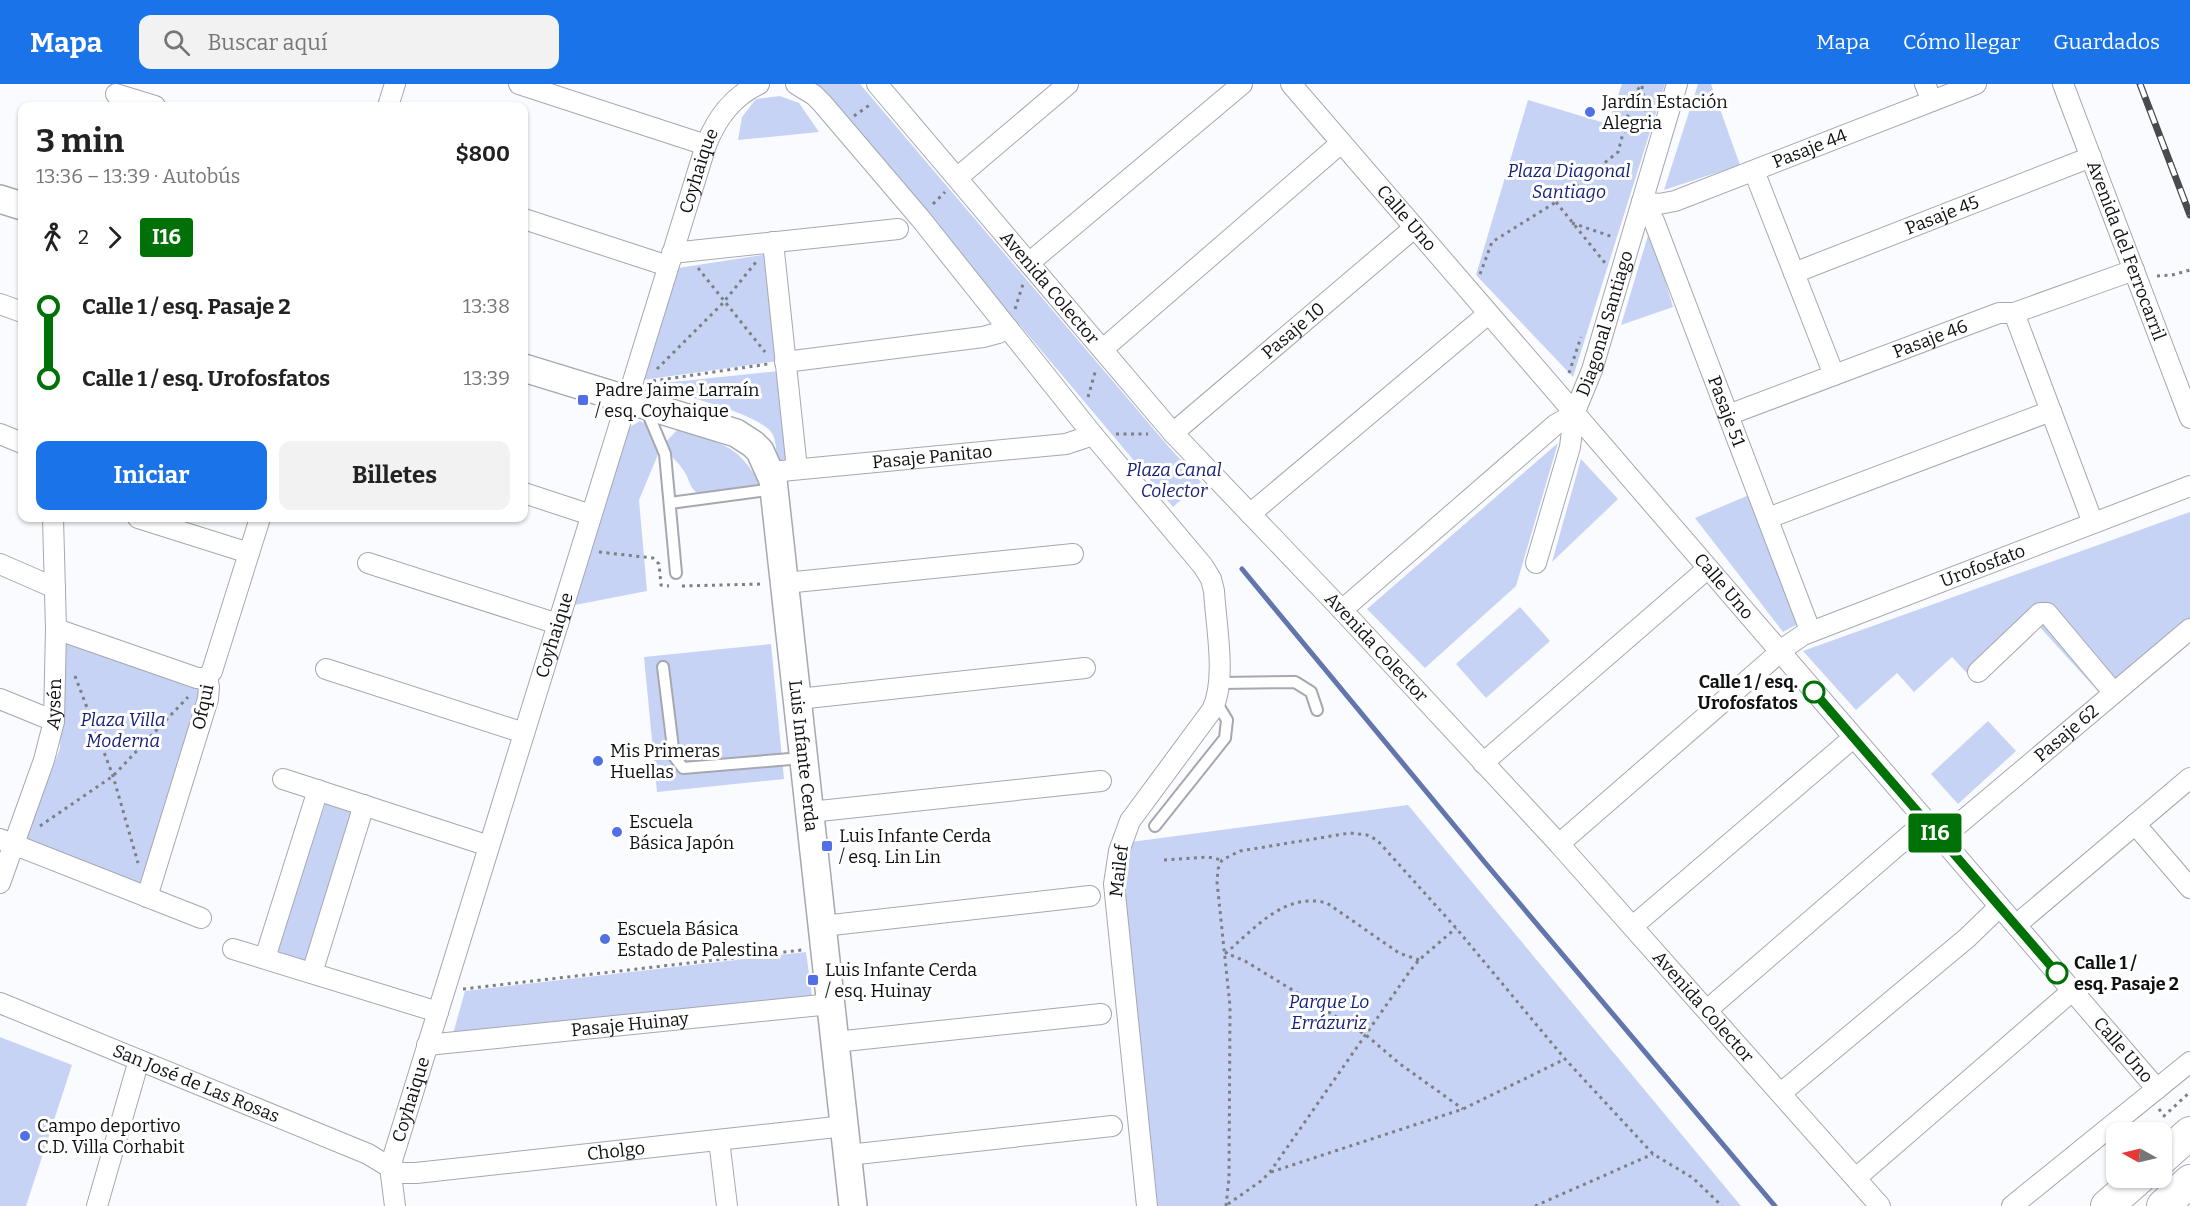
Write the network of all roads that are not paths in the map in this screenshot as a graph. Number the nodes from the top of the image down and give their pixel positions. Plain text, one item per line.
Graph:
1 (395, 84) edge
2 (519, 84) edge
3 (759, 84) edge
4 (796, 84) edge
5 (1068, 84) edge
6 (1242, 84) edge
7 (1291, 84) edge
8 (1677, 84) edge
9 (1976, 84) edge
10 (2063, 84) edge
11 (887, 87) edge
12 (1928, 93) edge
13 (116, 95) edge
14 (141, 102) edge
15 (389, 102) edge
16 (1341, 143) junction
17 (706, 145) junction
18 (2091, 157) junction
19 (1754, 171) junction
20 (957, 178) junction
21 (0, 199) edge
22 (1642, 201) junction
23 (18, 205) edge
24 (528, 220) edge
25 (1414, 228) junction
26 (898, 229) dead end
27 (773, 242) junction
28 (675, 257) junction
29 (1029, 263) junction
30 (2134, 270) junction
31 (1794, 273) junction
32 (0, 304) edge
33 (18, 311) edge
34 (2014, 313) junction
35 (1488, 314) junction
36 (1008, 328) junction
37 (1103, 349) junction
38 (780, 362) junction
39 (528, 369) edge
40 (1834, 375) junction
41 (636, 403) junction
42 (2051, 411) junction
43 (1574, 414) junction
44 (1728, 415) junction
45 (2190, 418) edge
46 (1173, 433) junction
47 (0, 434) edge
48 (1093, 435) junction
49 (18, 441) edge
50 (780, 477) junction
51 (2190, 486) edge
52 (528, 495) edge
53 (670, 503) junction
54 (1250, 514) junction
55 (591, 515) junction
56 (1768, 518) junction
57 (53, 522) edge
58 (151, 522) edge
59 (259, 522) edge
60 (2093, 523) junction
61 (249, 553) junction
62 (1073, 554) dead end
63 (368, 563) dead end
64 (1536, 563) dead end
65 (0, 564) edge
66 (1707, 569) junction
67 (676, 573) dead end
68 (785, 584) junction
69 (55, 588) junction
70 (1342, 610) junction
71 (558, 624) junction
72 (1808, 625) dead end
73 (56, 629) junction
74 (2190, 629) edge
75 (1780, 652) junction
76 (663, 667) dead end
77 (1085, 668) dead end
78 (326, 669) dead end
79 (1978, 672) dead end
80 (207, 678) junction
81 (1218, 693) junction
82 (2114, 693) junction
83 (0, 699) edge
84 (798, 699) junction
85 (1317, 710) dead end
86 (54, 721) junction
87 (524, 733) junction
88 (1853, 738) junction
89 (804, 758) junction
90 (1483, 764) junction
91 (2190, 777) edge
92 (283, 779) dead end
93 (1101, 781) dead end
94 (318, 790) junction
95 (364, 805) junction
96 (810, 812) junction
97 (1926, 821) junction
98 (2135, 824) junction
99 (1155, 826) dead end
100 (1941, 839) junction
101 (7, 841) edge
102 (1559, 844) junction
103 (489, 846) junction
104 (0, 883) edge
105 (2190, 888) edge
106 (1090, 896) dead end
107 (147, 897) junction
108 (2000, 907) junction
109 (201, 918) dead end
110 (2016, 925) junction
111 (1633, 926) junction
112 (824, 937) junction
113 (233, 949) dead end
114 (265, 958) junction
115 (312, 973) junction
116 (2072, 991) junction
117 (0, 1003) edge
118 (831, 1004) junction
119 (1707, 1010) junction
120 (438, 1012) junction
121 (1101, 1014) dead end
122 (835, 1042) junction
123 (427, 1045) junction
124 (139, 1060) junction
125 (2190, 1062) edge
126 (2157, 1089) junction
127 (1782, 1093) junction
128 (845, 1126) junction
129 (1112, 1126) dead end
130 (2190, 1133) edge
131 (719, 1140) junction
132 (2172, 1149) edge
133 (848, 1155) junction
134 (390, 1167) junction
135 (1856, 1178) junction
136 (2190, 1181) edge
137 (2128, 1188) edge
138 (97, 1206) edge
139 (395, 1206) edge
140 (727, 1206) edge
141 (854, 1206) edge
142 (1147, 1206) edge
143 (1880, 1206) edge
144 (2012, 1206) edge
145 (2107, 1206) edge
146 (2163, 1206) edge

1 - 15 street
2 - 17 street
3 - 17 street, Coyhaique
4 - 36 street
5 - 20 street
6 - 29 street
7 - 16 street, Calle Uno
8 - 22 street, Diagonal Santiago
9 - 12 street, Pasaje 44
10 - 18 street, Avenida del Ferrocarril
11 - 20 street, Avenida Colector
12 - 19 street, Pasaje 44
13 - 14 street
16 - 25 street, Calle Uno
16 - 37 street
17 - 28 street, Coyhaique
18 - 30 street, Avenida del Ferrocarril
18 - 31 street, Pasaje 45
19 - 22 street, Pasaje 44
19 - 31 street
20 - 29 street, Avenida Colector
21 - 23 street
22 - 43 street, Diagonal Santiago
22 - 44 street, Pasaje 51
24 - 28 street
25 - 35 street, Calle Uno
25 - 46 street, Pasaje 10
26 - 27 street
27 - 28 street
27 - 38 street
28 - 41 street, Coyhaique
29 - 37 street, Avenida Colector
30 - 34 street, Pasaje 46
30 - 45 street, Avenida del Ferrocarril
31 - 40 street
32 - 33 street
34 - 40 street, Pasaje 46
34 - 42 street
35 - 43 street, Calle Uno
35 - 54 street
36 - 38 street
36 - 48 street
37 - 46 street, Avenida Colector
38 - 50 street
39 - 41 street, Luis Infante Cerda
40 - 44 street, Pasaje 46
41 - 50 street, Luis Infante Cerda
41 - 53 lane
41 - 55 street, Coyhaique
42 - 56 street
42 - 60 street
43 - 64 street, Diagonal Santiago
43 - 66 street, Calle Uno
43 - 70 street
44 - 56 street, Pasaje 51
46 - 54 street, Avenida Colector
47 - 49 street
48 - 50 street, Pasaje Panitao
48 - 81 street
50 - 53 lane
50 - 68 street, Luis Infante Cerda
51 - 60 street, Urofosfato
52 - 55 street
53 - 67 lane
54 - 70 street, Avenida Colector
55 - 71 street, Coyhaique
56 - 72 street, Pasaje 51
57 - 69 street, Aysén
58 - 61 street
59 - 61 street, Ofqui
60 - 75 street, Urofosfato
61 - 80 street, Ofqui
62 - 68 street
63 - 71 street
65 - 69 street
66 - 75 street, Calle Uno
66 - 90 street
68 - 84 street, Luis Infante Cerda
69 - 73 street, Aysén
70 - 90 street, Avenida Colector
71 - 87 street, Coyhaique
73 - 80 street
73 - 86 street, Aysén
74 - 82 street, Pasaje 62
75 - 88 street, Calle Uno
75 - 102 street, Urofosfato
76 - 89 lane
77 - 84 street
78 - 87 street
79 - 82 street
80 - 107 street, Ofqui
81 - 85 lane
81 - 99 lane
81 - 142 street, Mailef
82 - 100 street, Pasaje 62
83 - 86 street
84 - 89 street, Luis Infante Cerda
86 - 101 street, Aysén
87 - 103 street, Coyhaique
88 - 97 street, Calle Uno
88 - 111 street
89 - 96 street, Luis Infante Cerda
90 - 102 street, Avenida Colector
91 - 98 street
92 - 94 street
93 - 96 street
94 - 95 street
94 - 114 street
95 - 103 street
95 - 115 street
96 - 112 street, Luis Infante Cerda
97 - 100 street, Calle Uno
97 - 119 street
98 - 105 street
98 - 110 street
100 - 108 street, Calle Uno
101 - 104 street, Aysén
101 - 107 street
102 - 111 street, Avenida Colector
103 - 120 street, Coyhaique
106 - 112 street
107 - 109 street
108 - 110 street, Calle Uno
108 - 127 street
110 - 116 street, Calle Uno
111 - 119 street, Avenida Colector
112 - 118 street, Luis Infante Cerda
113 - 114 street
114 - 115 street
115 - 120 street
116 - 126 street, Calle Uno
116 - 135 street
117 - 124 street, San José de Las Rosas
118 - 122 street, Luis Infante Cerda
118 - 123 street, Pasaje Huinay
119 - 127 street, Avenida Colector
120 - 123 street, Coyhaique
121 - 122 street
122 - 128 street, Luis Infante Cerda
123 - 134 street, Coyhaique
124 - 134 street, San José de Las Rosas
124 - 138 street
125 - 126 street
126 - 144 street
127 - 135 street, Avenida Colector
128 - 131 street, Cholgo
128 - 133 street, Luis Infante Cerda
129 - 133 street
130 - 132 main road
131 - 134 street, Cholgo
131 - 140 street
133 - 141 street, Luis Infante Cerda
134 - 139 street, Coyhaique
135 - 143 street, Avenida Colector
136 - 146 main road
137 - 145 main road

